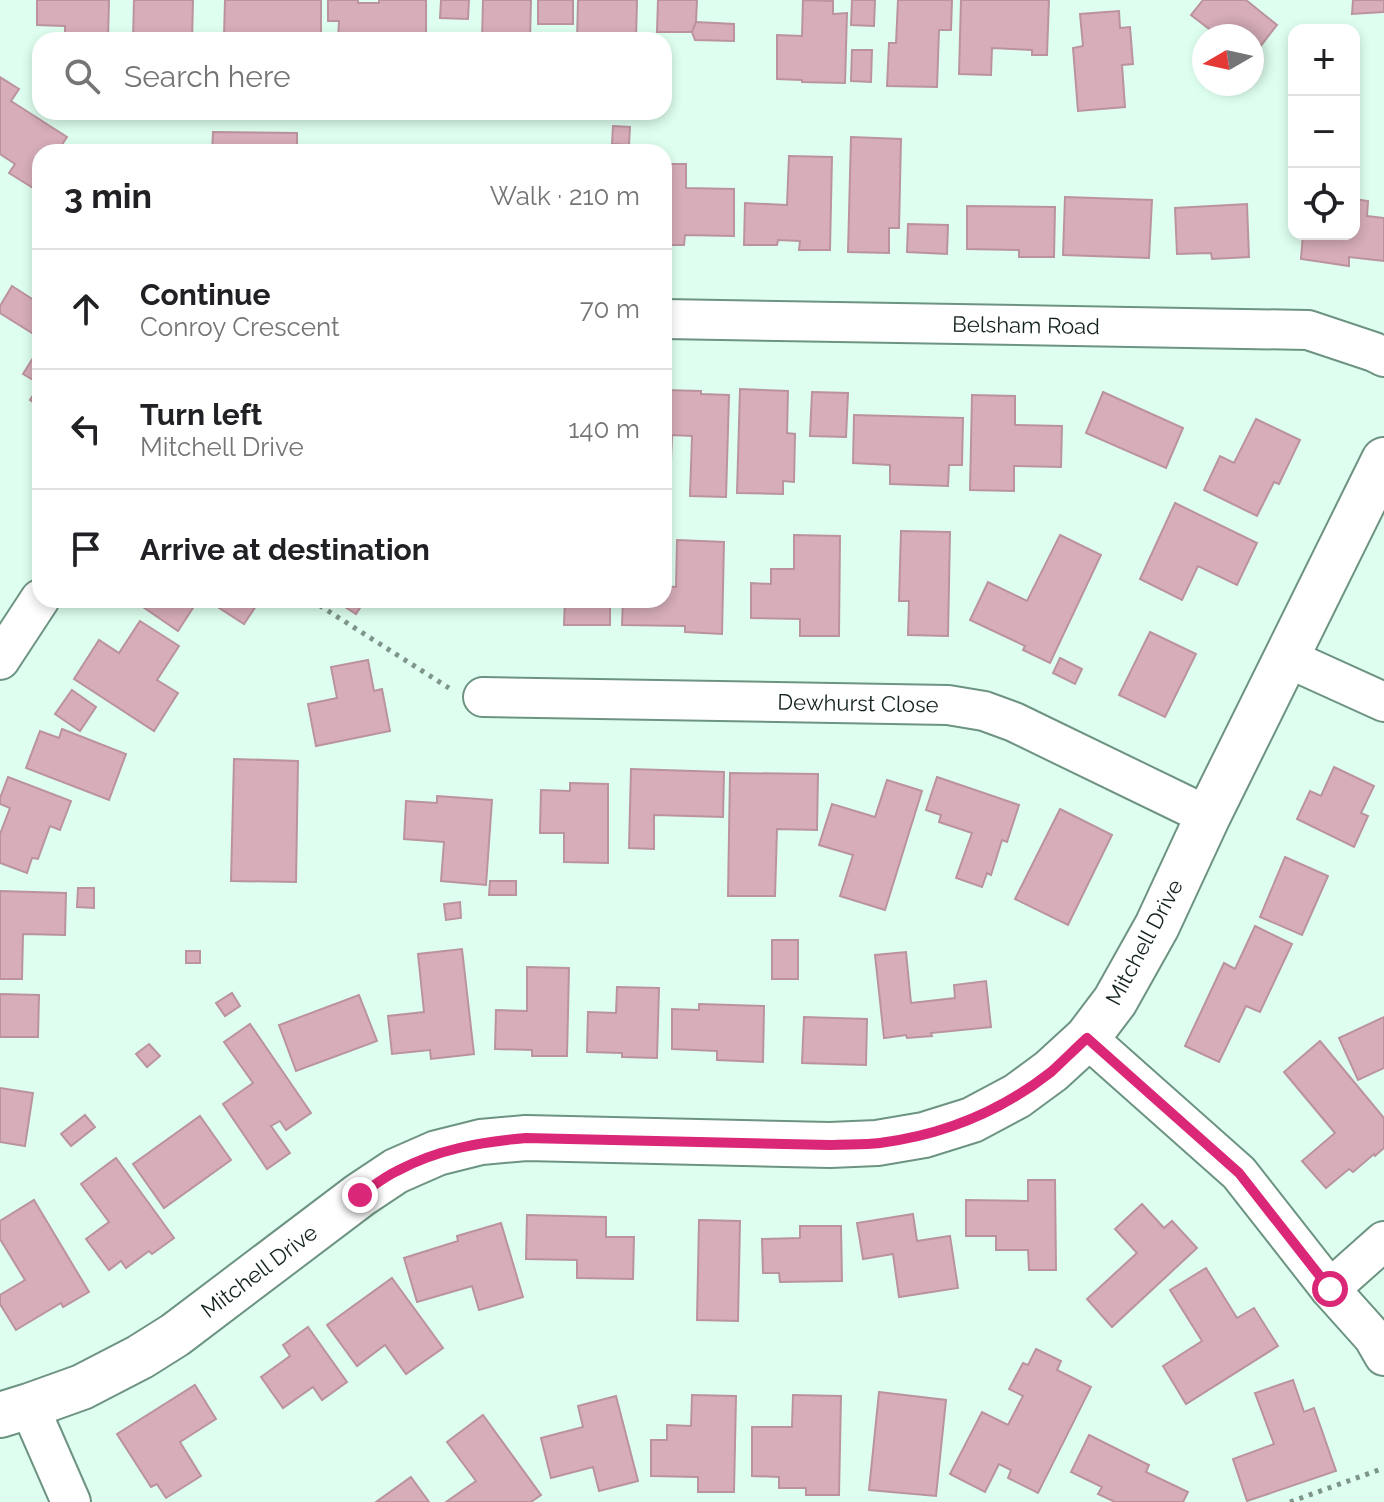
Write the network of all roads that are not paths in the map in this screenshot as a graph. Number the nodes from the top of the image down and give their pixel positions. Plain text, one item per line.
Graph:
1 (672, 319) edge
2 (1384, 357) edge
3 (1384, 460) edge
4 (34, 608) edge
5 (1287, 658) junction
6 (0, 660) edge
7 (483, 697) road end
8 (1384, 702) edge
9 (1208, 816) junction
10 (1087, 1038) junction
11 (1384, 1241) edge
12 (1330, 1289) junction
13 (1384, 1356) edge
14 (14, 1411) edge
15 (71, 1502) edge

1 - 2 street, Belsham Road
3 - 5 street, Mitchell Drive
4 - 6 street
5 - 8 street
5 - 9 street, Mitchell Drive
7 - 9 street, Dewhurst Close
9 - 10 street, Mitchell Drive
10 - 12 street
10 - 14 street, Mitchell Drive
11 - 12 street
12 - 13 street
14 - 15 street

